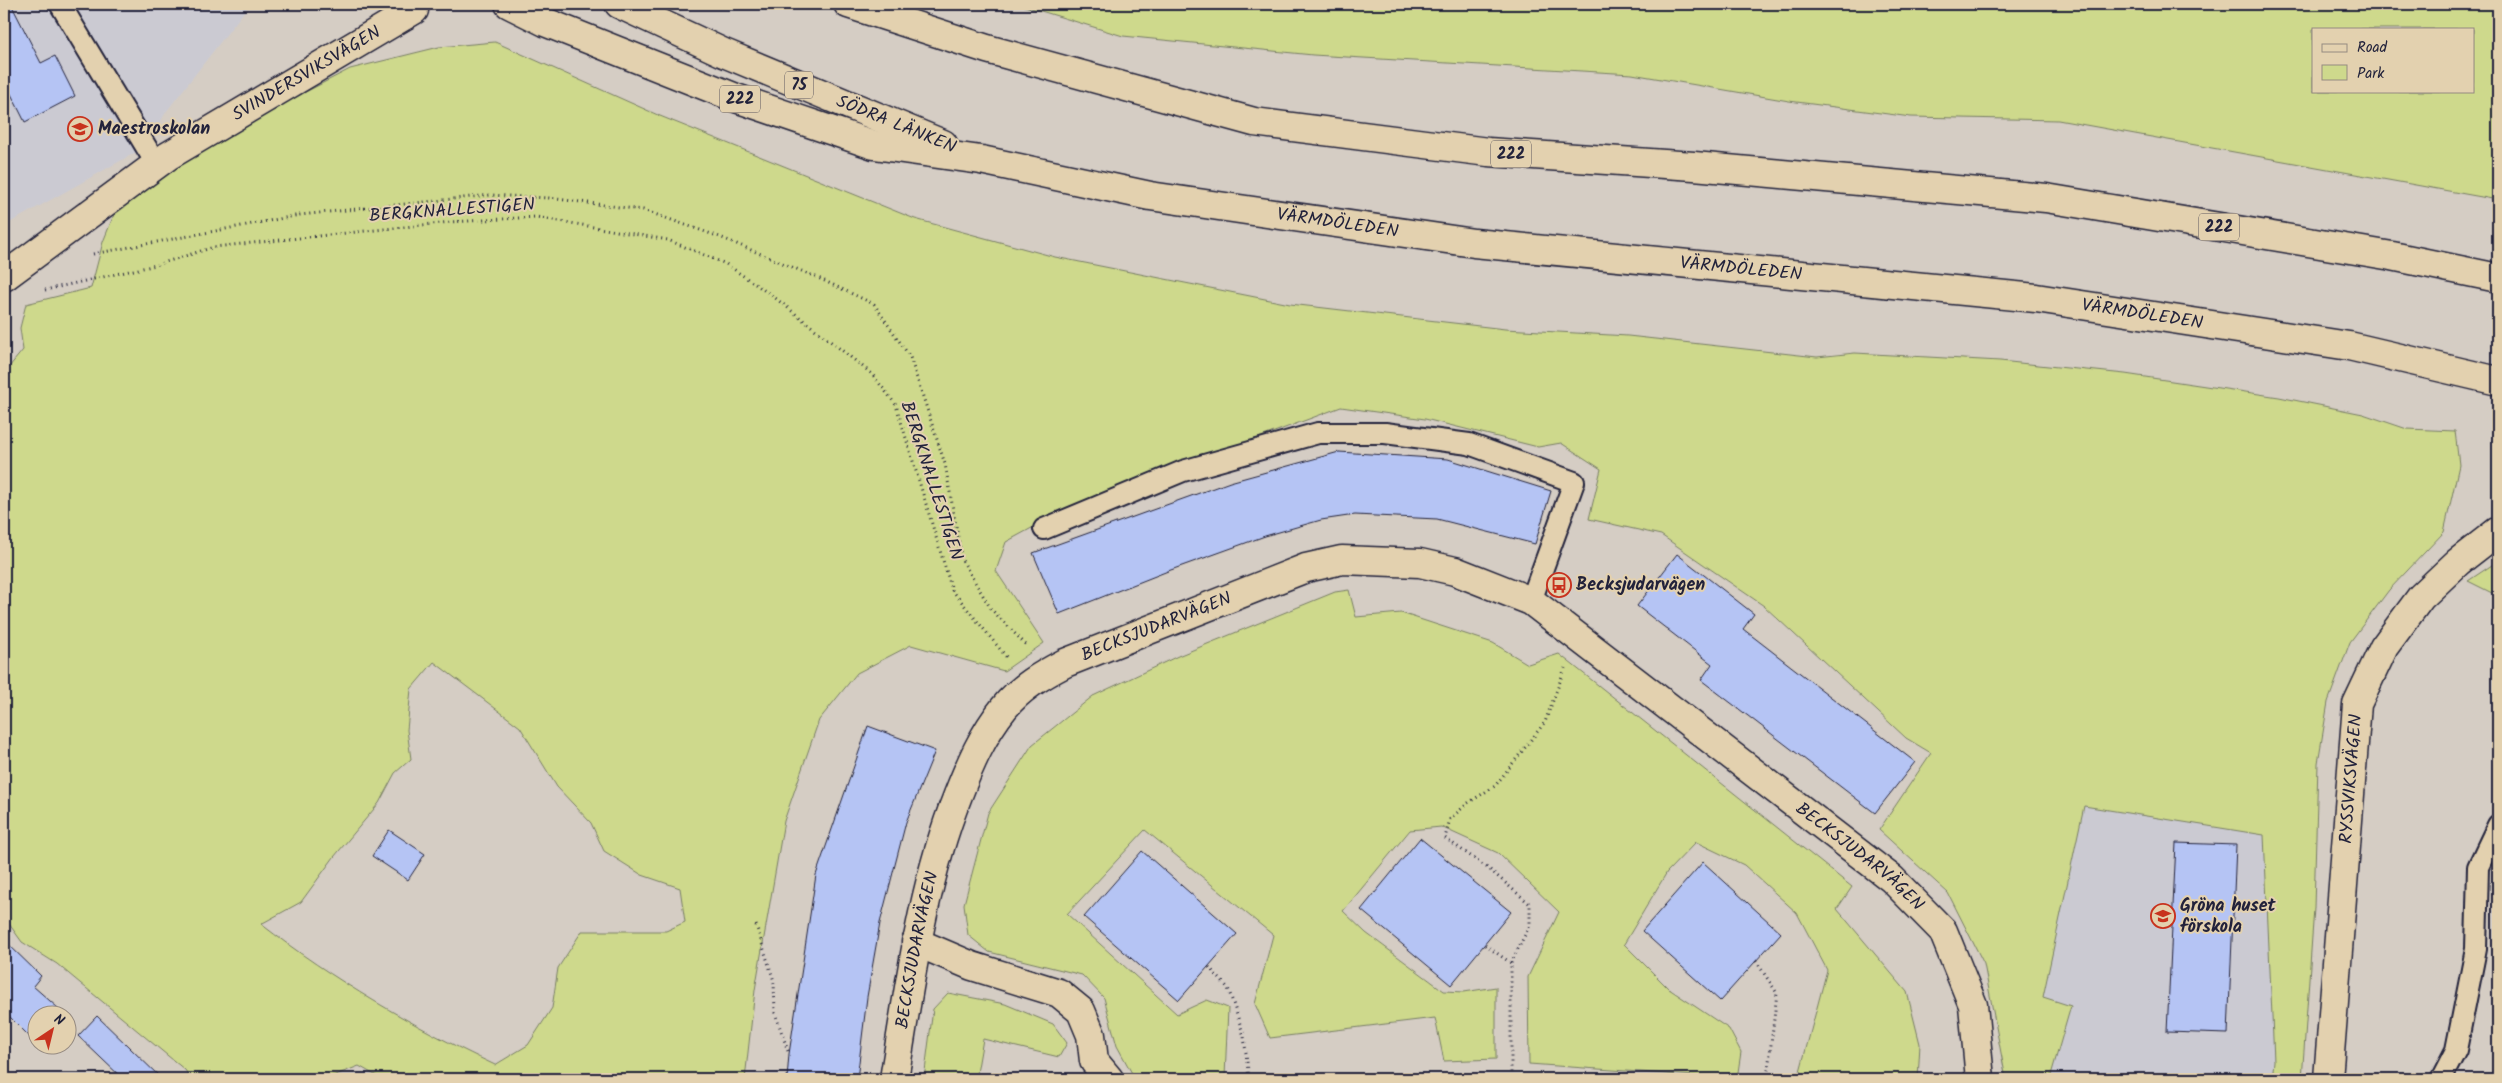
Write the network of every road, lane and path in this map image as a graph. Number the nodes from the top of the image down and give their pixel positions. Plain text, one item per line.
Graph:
1 (60, 4) edge
2 (509, 4) edge
3 (619, 4) edge
4 (848, 4) edge
5 (414, 10) dead end
6 (981, 160) junction
7 (157, 164) junction
8 (50, 243) junction
9 (4, 277) edge
10 (2498, 278) edge
11 (42, 291) dead end
12 (2498, 381) edge
13 (1044, 529) dead end
14 (2498, 531) edge
15 (1531, 601) junction
16 (1567, 664) dead end
17 (1040, 677) junction
18 (2498, 825) edge
19 (756, 925) dead end
20 (916, 942) junction
21 (1485, 945) dead end
22 (1756, 961) dead end
23 (1511, 963) junction
24 (1209, 967) dead end
25 (789, 1054) dead end
26 (894, 1079) edge
27 (1109, 1079) edge
28 (1249, 1079) edge
29 (1511, 1079) edge
30 (1767, 1079) edge
31 (1980, 1079) edge
32 (2328, 1079) edge
33 (2441, 1079) edge

1 - 7 lane
2 - 6 main road, 222
3 - 6 main road, SÖDRA LÄNKEN / 75
4 - 10 main road, 222
5 - 7 main road, SVINDERSVIKSVÄGEN
6 - 12 main road, VÄRMDÖLEDEN / 222
7 - 8 main road, SVINDERSVIKSVÄGEN
8 - 9 main road, SVINDERSVIKSVÄGEN
8 - 17 path, BERGKNALLESTIGEN
11 - 17 path, BERGKNALLESTIGEN
13 - 15 lane
14 - 32 main road, RYSSVIKSVÄGEN
15 - 17 main road, BECKSJUDARVÄGEN
15 - 31 main road, BECKSJUDARVÄGEN
16 - 23 path
17 - 20 main road, BECKSJUDARVÄGEN
18 - 33 lane
19 - 25 path
20 - 26 main road, BECKSJUDARVÄGEN
20 - 27 main road
21 - 23 path
22 - 30 path
23 - 29 path
24 - 28 path

